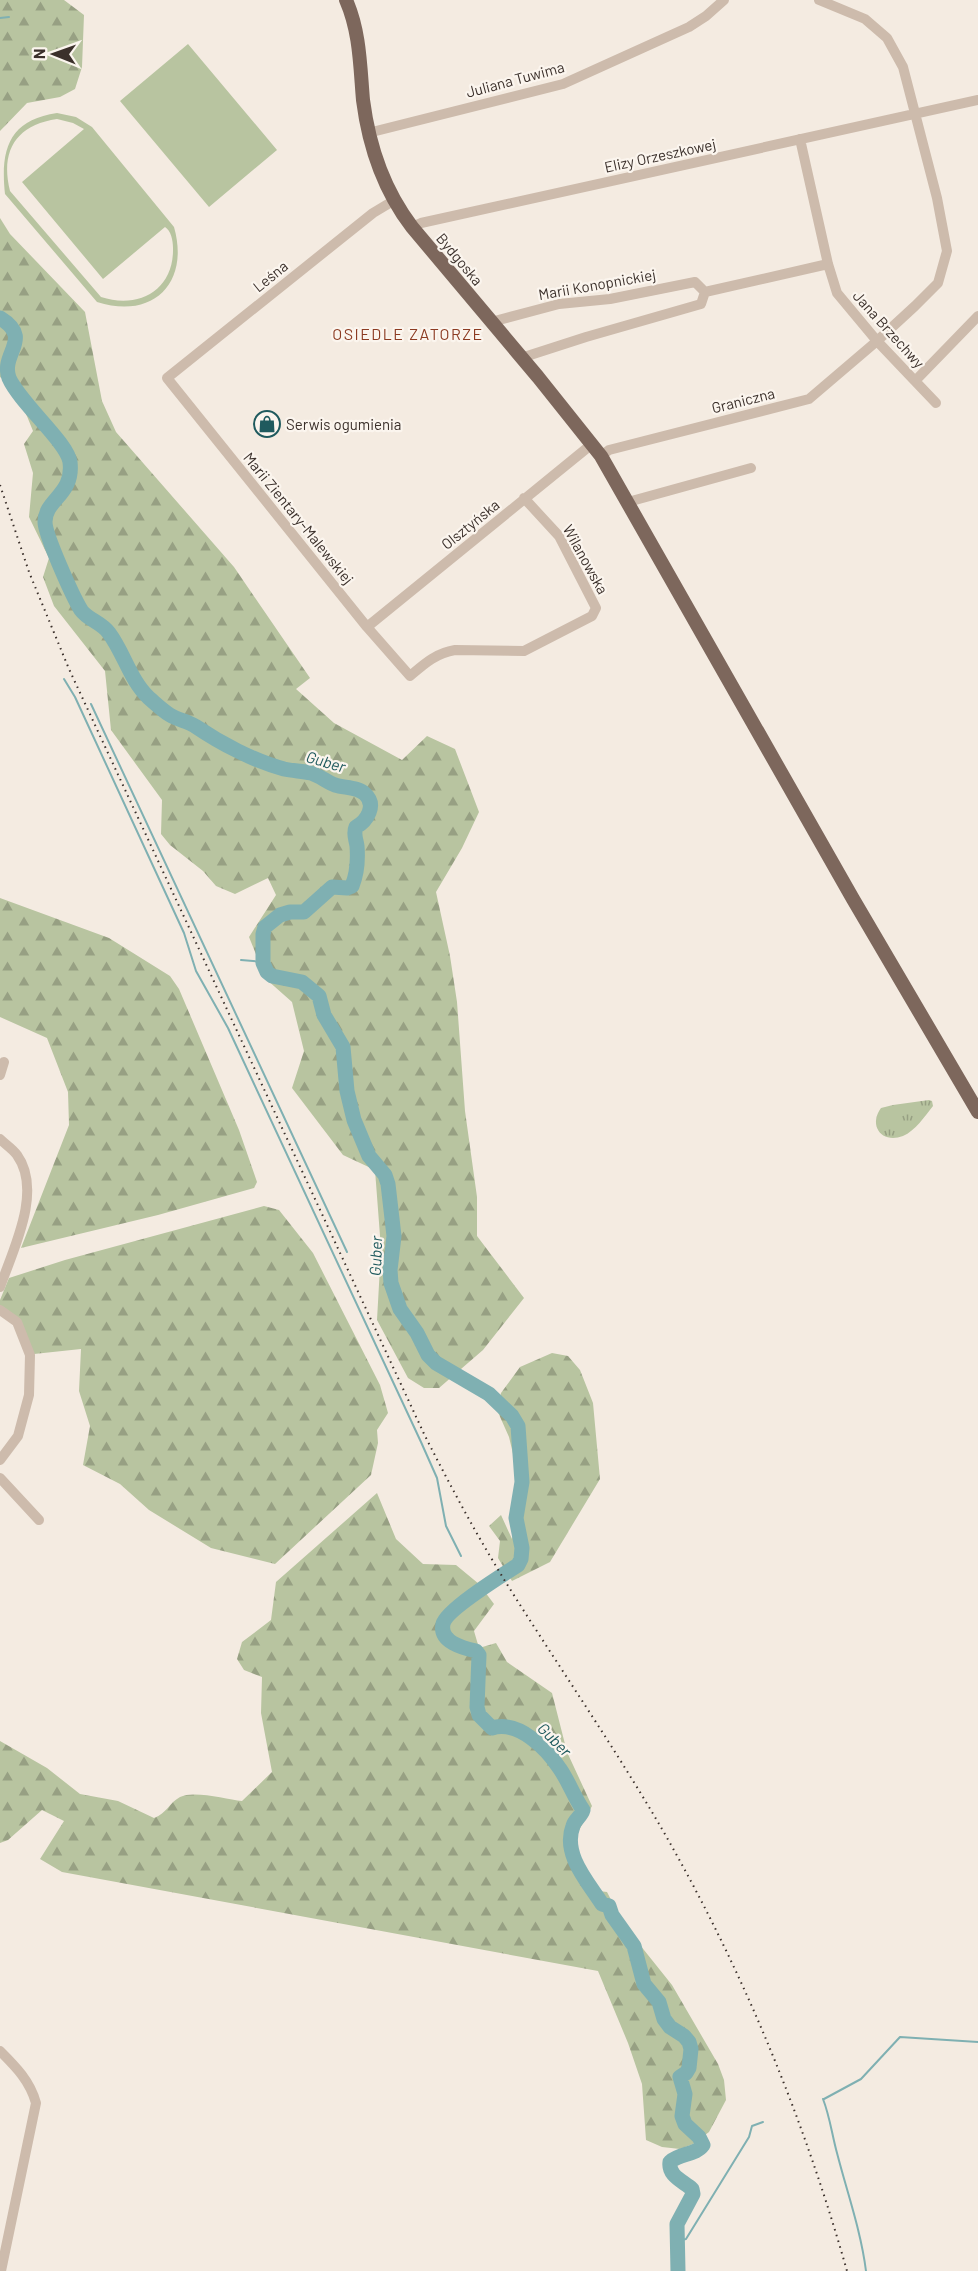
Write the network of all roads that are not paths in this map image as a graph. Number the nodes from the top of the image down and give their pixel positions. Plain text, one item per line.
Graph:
1 (346, 0) edge
2 (724, 0) edge
3 (819, 0) edge
4 (978, 100) edge
5 (916, 115) junction
6 (368, 133) junction
7 (800, 140) junction
8 (393, 201) junction
9 (412, 228) junction
10 (828, 264) junction
11 (705, 292) junction
12 (978, 316) edge
13 (491, 322) junction
14 (877, 341) junction
15 (521, 358) junction
16 (167, 378) joint
17 (915, 381) junction
18 (936, 403) dead end
19 (592, 444) junction
20 (601, 456) junction
21 (751, 468) dead end
22 (524, 498) junction
23 (628, 502) junction
24 (367, 627) junction
25 (410, 676) joint
26 (4, 1062) dead end
27 (0, 1075) edge
28 (978, 1112) edge
29 (0, 1139) edge
30 (0, 1287) edge
31 (0, 1310) edge
32 (0, 1460) edge
33 (0, 1478) edge
34 (39, 1520) dead end
35 (0, 2051) edge
36 (1, 2271) edge

1 - 6 main road, Bydgoska
2 - 6 street, Juliana Tuwima
3 - 5 street, Graniczna
4 - 5 street, Elizy Orzeszkowej
5 - 7 street, Elizy Orzeszkowej
5 - 14 street, Graniczna
6 - 8 main road, Bydgoska
7 - 9 street, Elizy Orzeszkowej
7 - 10 street, Jana Brzechwy
8 - 9 main road, Bydgoska
8 - 16 street, Leśna
9 - 13 main road, Bydgoska
10 - 11 street, Marii Konopnickiej
10 - 14 street, Jana Brzechwy
11 - 13 street, Marii Konopnickiej
11 - 15 street, Marii Konopnickiej
12 - 17 street, Jana Brzechwy
13 - 15 main road, Bydgoska
14 - 17 street, Jana Brzechwy
14 - 20 street, Graniczna
15 - 19 main road, Bydgoska
16 - 24 street, Marii Zientary-Malewskiej
17 - 18 street
19 - 20 main road, Bydgoska
19 - 22 street, Olsztyńska
20 - 23 main road, Bydgoska
21 - 23 street
22 - 24 street, Olsztyńska
22 - 25 street, Wilanowska
23 - 28 main road, Bydgoska
24 - 25 street, Marii Zientary-Malewskiej
26 - 27 street
29 - 30 street
31 - 32 street
33 - 34 street
35 - 36 street

